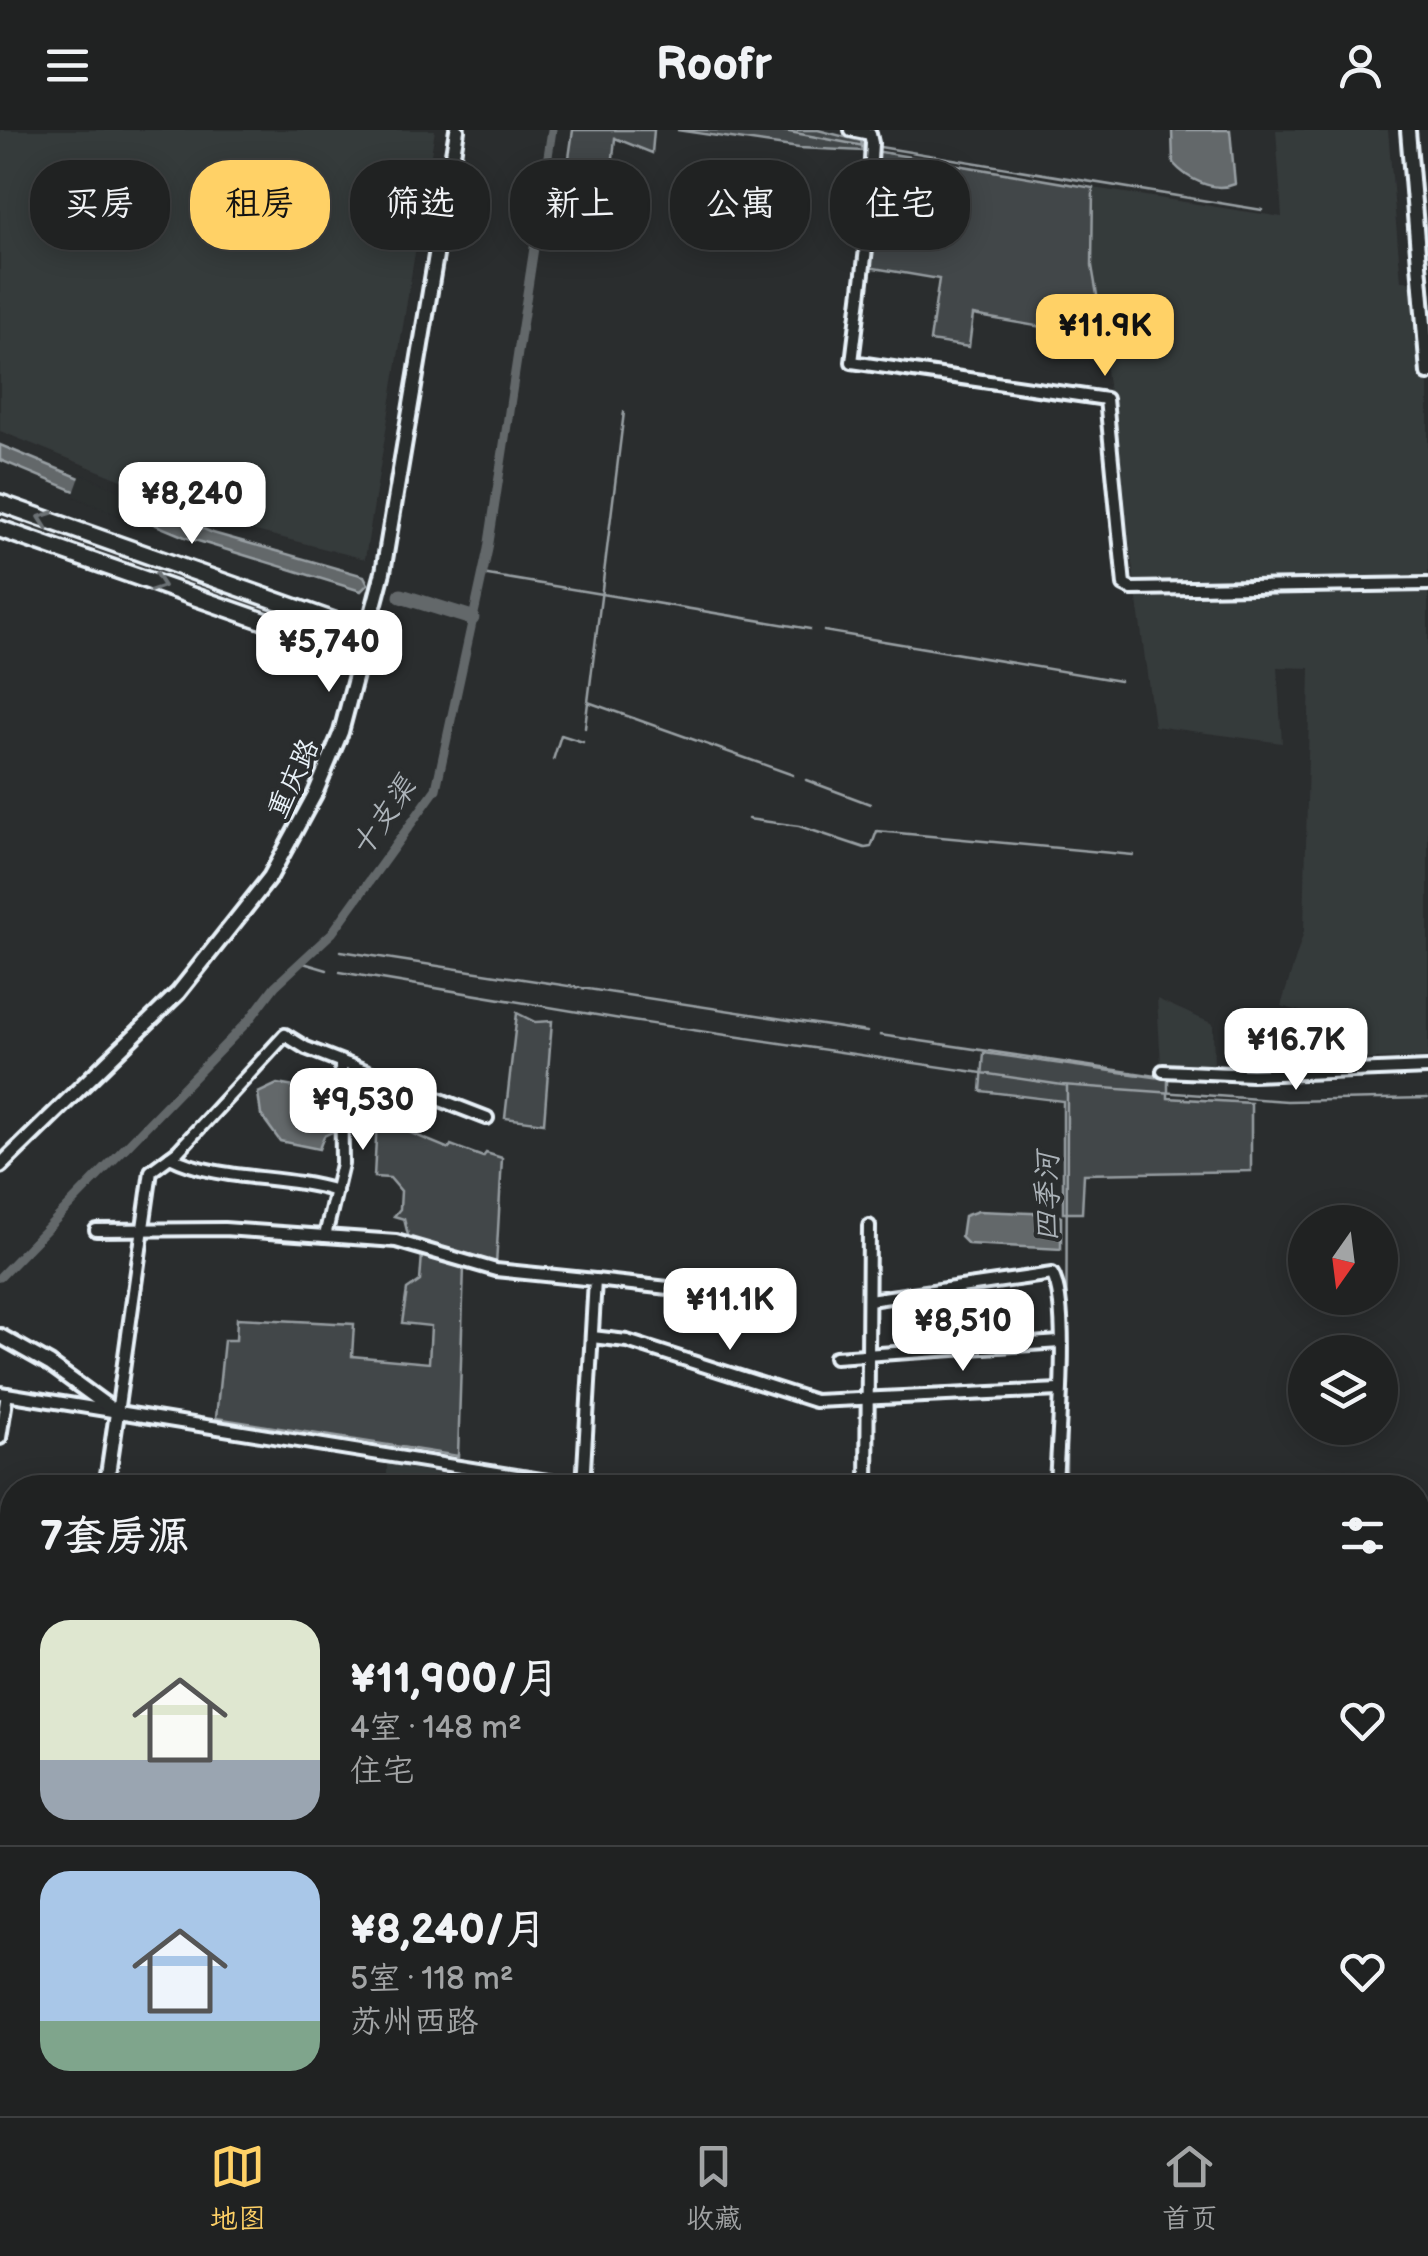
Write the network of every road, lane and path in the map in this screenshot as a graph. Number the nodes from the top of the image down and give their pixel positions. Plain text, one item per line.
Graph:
1 (458, 130) edge
2 (851, 130) edge
3 (1408, 130) edge
4 (1423, 244) edge
5 (1428, 373) edge
6 (0, 503) edge
7 (0, 529) edge
8 (1428, 584) edge
9 (298, 608) junction
10 (289, 630) junction
11 (368, 633) junction
12 (364, 656) junction
13 (342, 1062) junction
14 (1428, 1068) edge
15 (1164, 1072) dead end
16 (487, 1118) dead end
17 (170, 1157) junction
18 (0, 1166) edge
19 (336, 1190) junction
20 (869, 1226) dead end
21 (96, 1230) dead end
22 (143, 1230) junction
23 (325, 1236) junction
24 (595, 1280) junction
25 (714, 1293) dead end
26 (869, 1300) junction
27 (1, 1336) edge
28 (592, 1337) junction
29 (1060, 1342) junction
30 (870, 1354) junction
31 (835, 1356) dead end
32 (1058, 1390) junction
33 (4, 1394) edge
34 (870, 1400) junction
35 (118, 1414) junction
36 (0, 1438) edge
37 (470, 1469) junction
38 (108, 1475) edge
39 (470, 1475) edge
40 (509, 1475) edge
41 (587, 1475) edge
42 (868, 1475) edge
43 (1056, 1475) edge

1 - 11 street, 重庆路
2 - 8 street
3 - 4 street
4 - 5 street
9 -> 6 main road
7 -> 10 main road
9 - 10 street
9 - 11 main road
10 - 12 main road
11 - 12 street, 重庆路
12 - 18 street, 重庆路
13 - 16 street
13 - 17 street
13 - 19 street
14 - 15 street
17 - 19 street
17 - 22 street
19 - 23 street
20 - 26 street
21 - 22 street
22 - 23 street
22 - 35 street
23 - 24 street
24 - 25 street
24 - 28 street
26 - 29 street
26 - 30 street
27 - 35 street
28 - 34 street
28 - 41 street
29 - 30 street
29 - 32 street
30 - 31 street
30 - 34 street
32 - 34 street
32 - 43 street
33 - 35 street
33 - 36 street
34 - 42 street
35 - 37 street
35 - 38 street
37 - 39 street
37 - 40 street

